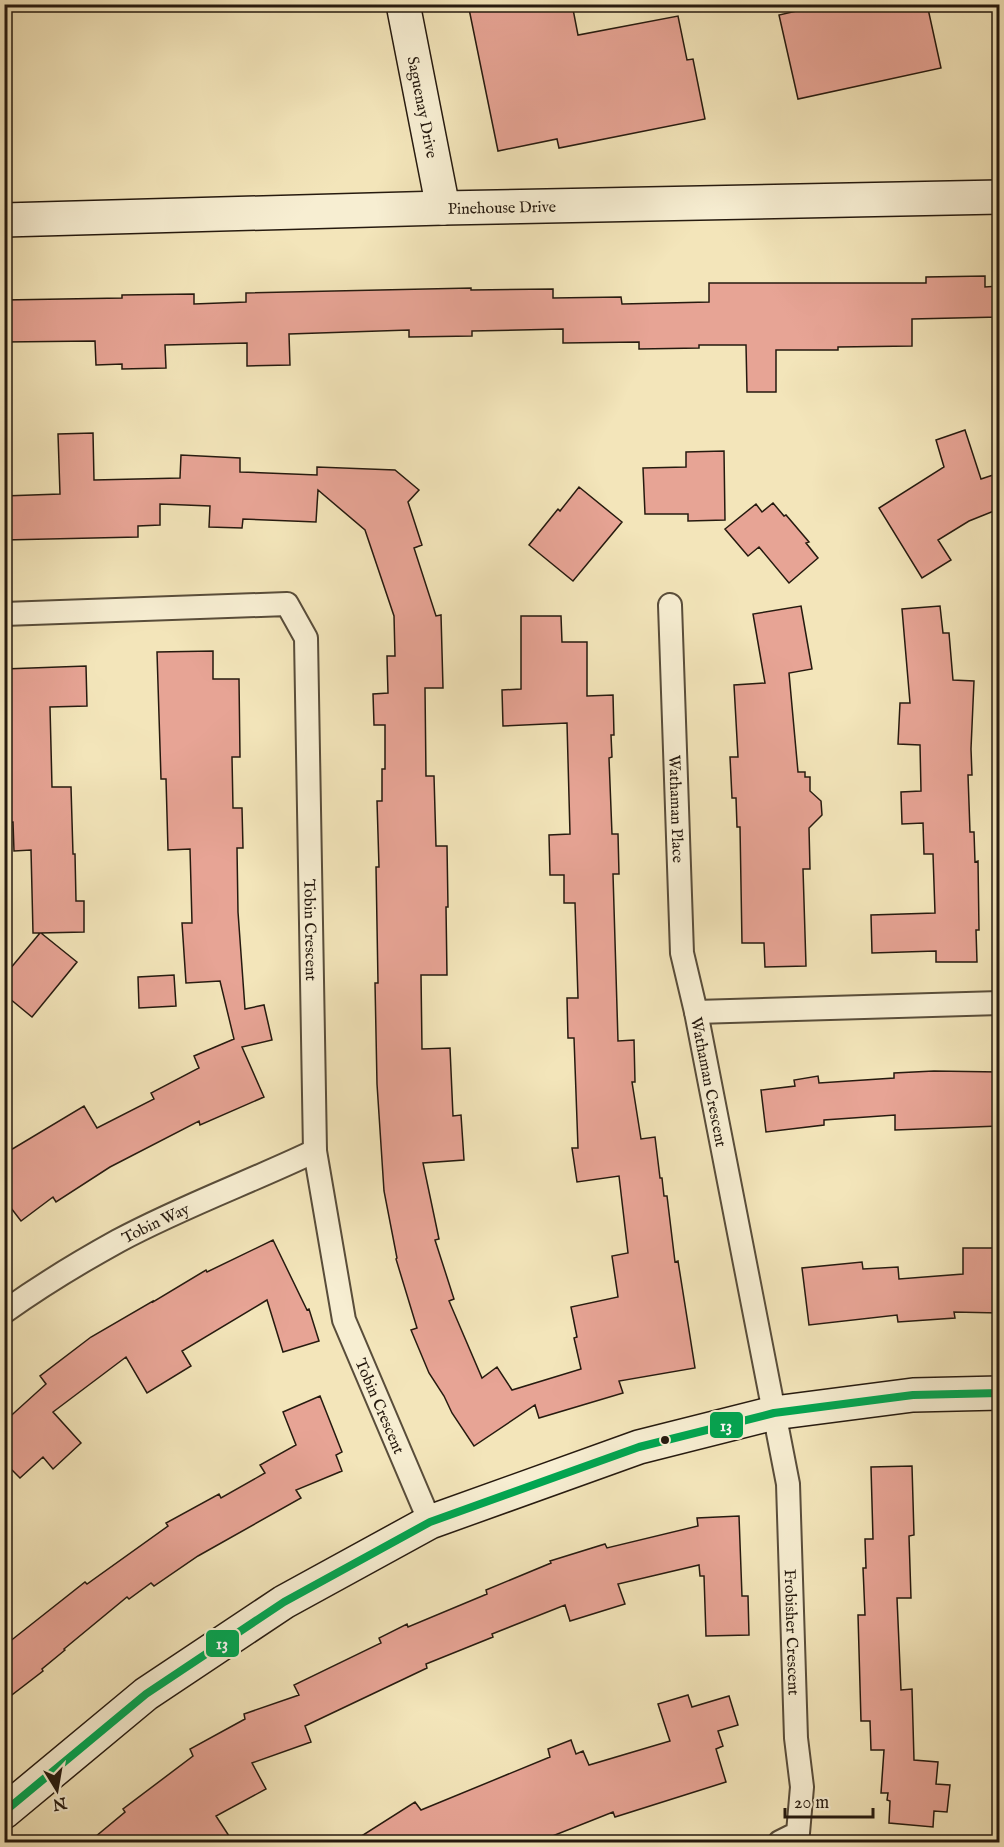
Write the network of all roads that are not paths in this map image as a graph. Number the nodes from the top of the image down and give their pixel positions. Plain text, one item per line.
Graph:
1 (404, 4) edge
2 (999, 197) edge
3 (443, 208) junction
4 (4, 220) edge
5 (670, 605) dead end
6 (4, 614) edge
7 (999, 1003) edge
8 (696, 1012) junction
9 (315, 1151) junction
10 (4, 1312) edge
11 (999, 1393) edge
12 (774, 1413) junction
13 (430, 1522) junction
14 (4, 1812) edge
15 (780, 1842) edge

1 - 3 street, Saguenay Drive
2 - 3 street, Pinehouse Drive
3 - 4 street, Pinehouse Drive
5 - 8 street, Wathaman Place
6 - 9 street, Tobin Crescent
7 - 8 street, Wathaman Crescent
8 - 12 street, Wathaman Crescent
9 - 10 street, Tobin Way
9 - 13 street, Tobin Crescent
11 - 12 street
12 - 13 street
12 - 15 street, Frobisher Crescent
13 - 14 street

